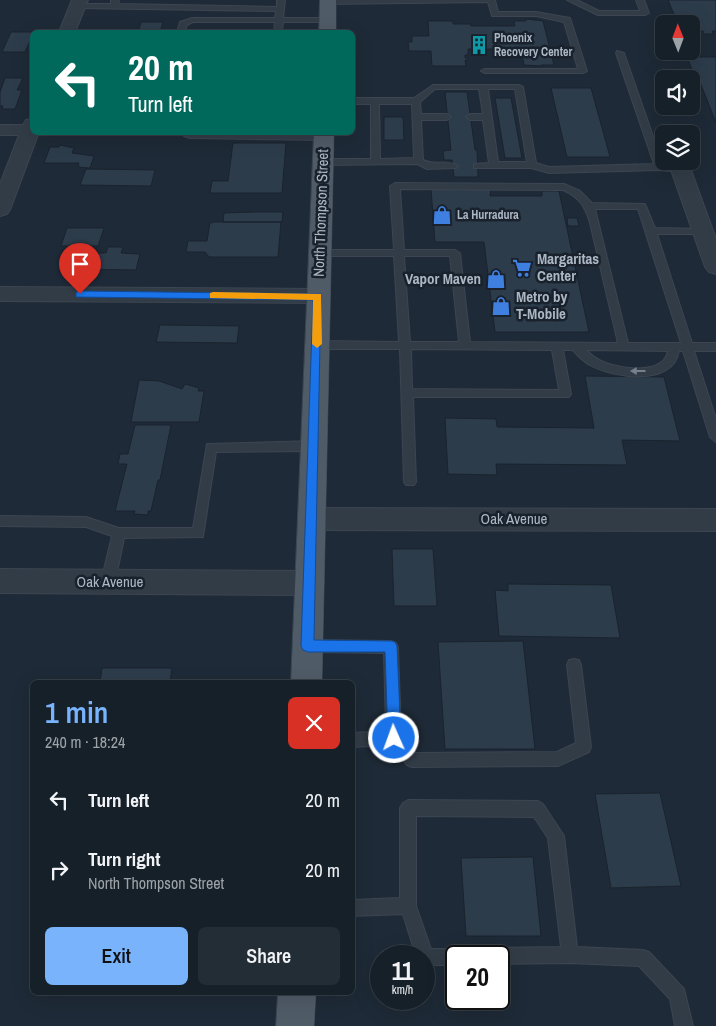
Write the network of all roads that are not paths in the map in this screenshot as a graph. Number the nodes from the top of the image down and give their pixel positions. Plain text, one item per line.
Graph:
1 (490, 0) edge
2 (571, 0) edge
3 (640, 0) edge
4 (328, 1) edge
5 (416, 1) edge
6 (78, 3) edge
7 (115, 3) edge
8 (281, 4) edge
9 (279, 20) junction
10 (328, 26) edge
11 (68, 30) edge
12 (182, 30) edge
13 (278, 30) edge
14 (620, 53) dead end
15 (485, 71) dead end
16 (483, 87) junction
17 (355, 101) edge
18 (375, 101) junction
19 (416, 101) junction
20 (417, 117) junction
21 (447, 117) dead end
22 (470, 117) dead end
23 (487, 117) junction
24 (30, 128) edge
25 (0, 130) edge
26 (30, 133) edge
27 (324, 135) edge
28 (655, 155) edge
29 (376, 161) junction
30 (419, 161) junction
31 (324, 162) junction
32 (494, 165) junction
33 (532, 165) junction
34 (453, 166) dead end
35 (477, 166) dead end
36 (655, 167) edge
37 (681, 170) edge
38 (590, 206) junction
39 (0, 210) edge
40 (651, 231) junction
41 (703, 231) junction
42 (320, 253) junction
43 (399, 253) junction
44 (716, 267) edge
45 (0, 294) edge
46 (318, 296) junction
47 (317, 345) junction
48 (405, 346) junction
49 (465, 346) junction
50 (557, 346) junction
51 (575, 346) junction
52 (624, 347) junction
53 (674, 347) junction
54 (687, 347) junction
55 (716, 347) edge
56 (407, 393) junction
57 (716, 437) edge
58 (314, 446) junction
59 (410, 482) dead end
60 (312, 519) junction
61 (716, 520) edge
62 (0, 521) edge
63 (119, 533) junction
64 (0, 581) edge
65 (108, 582) junction
66 (310, 583) junction
67 (308, 646) junction
68 (574, 665) dead end
69 (306, 680) edge
70 (394, 738) junction
71 (355, 740) edge
72 (408, 906) junction
73 (355, 908) edge
74 (570, 955) junction
75 (510, 956) edge
76 (445, 957) edge
77 (296, 995) edge
78 (295, 1026) edge
79 (684, 1026) edge

1 - 5 lane
1 - 15 lane
2 - 3 lane
4 - 5 lane
4 - 10 main road
6 - 7 lane
6 - 11 street
7 - 8 lane
8 - 9 lane
9 - 10 lane
9 - 12 lane
9 - 13 lane
14 - 28 lane
16 - 19 lane
16 - 23 lane
16 - 33 lane
17 - 18 lane
18 - 19 lane
18 - 29 lane
19 - 20 lane
20 - 21 lane
20 - 30 lane
22 - 23 lane
23 - 32 lane
24 - 25 street
26 - 39 street
27 - 31 main road, North Thompson Street
29 - 30 lane
29 - 31 lane
30 - 34 lane
31 - 42 main road, North Thompson Street
32 - 33 lane
32 - 35 lane
33 - 36 lane
37 - 41 street
38 - 40 lane
38 - 43 lane
38 - 52 lane
40 - 41 lane
40 - 54 lane
41 - 44 street
42 - 43 lane
42 - 46 main road, North Thompson Street
43 - 48 lane
43 - 49 lane
45 - 46 street
46 - 47 main road, North Thompson Street
47 - 48 lane
47 - 58 main road, North Thompson Street
48 - 49 lane
48 - 56 lane
49 - 50 lane
50 - 51 lane
50 - 56 lane
51 - 52 lane
53 -> 51 lane
52 - 53 lane
53 - 54 lane
54 - 55 lane
54 - 57 lane
56 - 59 lane
58 - 60 main road, North Thompson Street
58 - 63 lane
60 - 61 street, Oak Avenue
60 - 66 main road, North Thompson Street
62 - 63 lane
63 - 65 lane
64 - 65 street, Oak Avenue
65 - 66 street, Oak Avenue
66 - 67 main road, North Thompson Street
67 - 69 main road, North Thompson Street
67 - 70 lane
68 - 70 lane
70 - 71 lane
72 - 73 lane
72 - 74 lane
72 - 76 lane
74 - 75 lane
74 - 79 lane
77 - 78 main road

